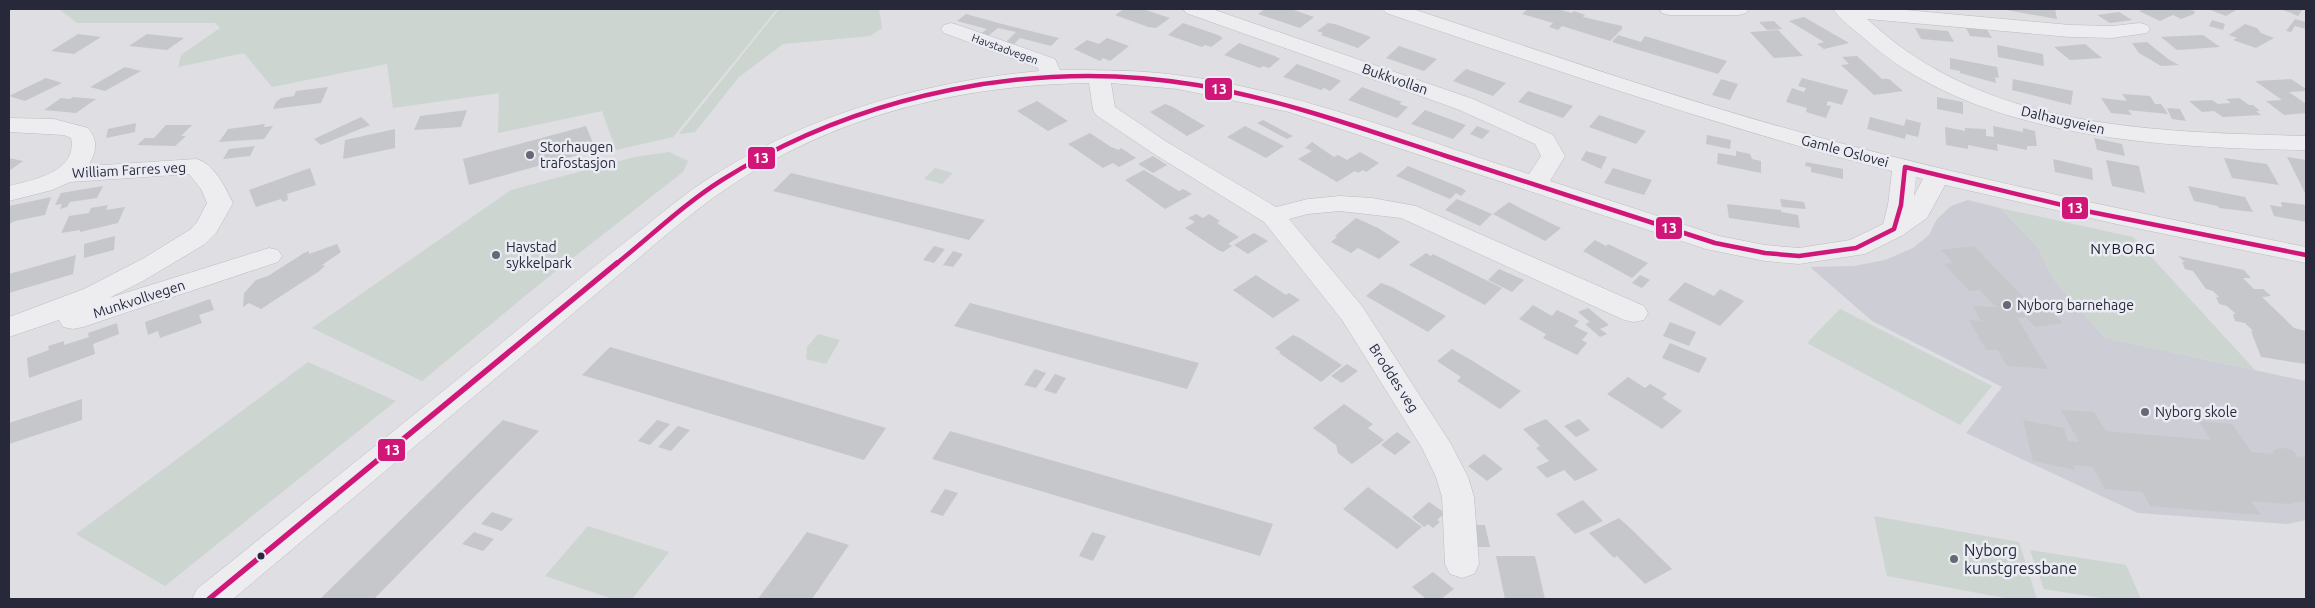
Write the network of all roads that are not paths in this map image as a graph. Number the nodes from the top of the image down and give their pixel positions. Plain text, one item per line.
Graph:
1 (1193, 9) edge
2 (1394, 9) edge
3 (1669, 9) edge
4 (1739, 9) edge
5 (1845, 11) edge
6 (951, 29) dead end
7 (2140, 29) dead end
8 (1052, 77) junction
9 (1099, 77) junction
10 (9, 125) edge
11 (2306, 143) edge
12 (1905, 168) junction
13 (66, 174) junction
14 (1938, 175) junction
15 (1535, 185) junction
16 (9, 194) edge
17 (1273, 216) junction
18 (1894, 229) junction
19 (2306, 255) edge
20 (269, 256) dead end
21 (1634, 313) dead end
22 (9, 327) edge
23 (9, 340) edge
24 (1462, 564) dead end
25 (209, 599) edge

1 - 15 street, Bukkvollan
2 - 12 street, Gamle Oslovei
3 - 4 street
5 - 7 street, Dalhaugveien
5 - 11 street, Dalhaugveien
6 - 8 street, Havstadvegen
8 - 9 street, Havstadvegen
8 - 25 street, Havstadvegen
9 - 15 street, Havstadvegen
9 - 17 street, Broddes veg
10 - 13 street, William Farres veg
12 - 14 street, Gamle Oslovei
12 - 18 street
13 - 16 street
13 - 22 street, William Farres veg
14 - 18 street, Havstadvegen
14 - 19 street, Gamle Oslovei
15 - 18 street, Havstadvegen
17 - 21 street
17 - 24 street, Broddes veg
20 - 23 street, Munkvollvegen

